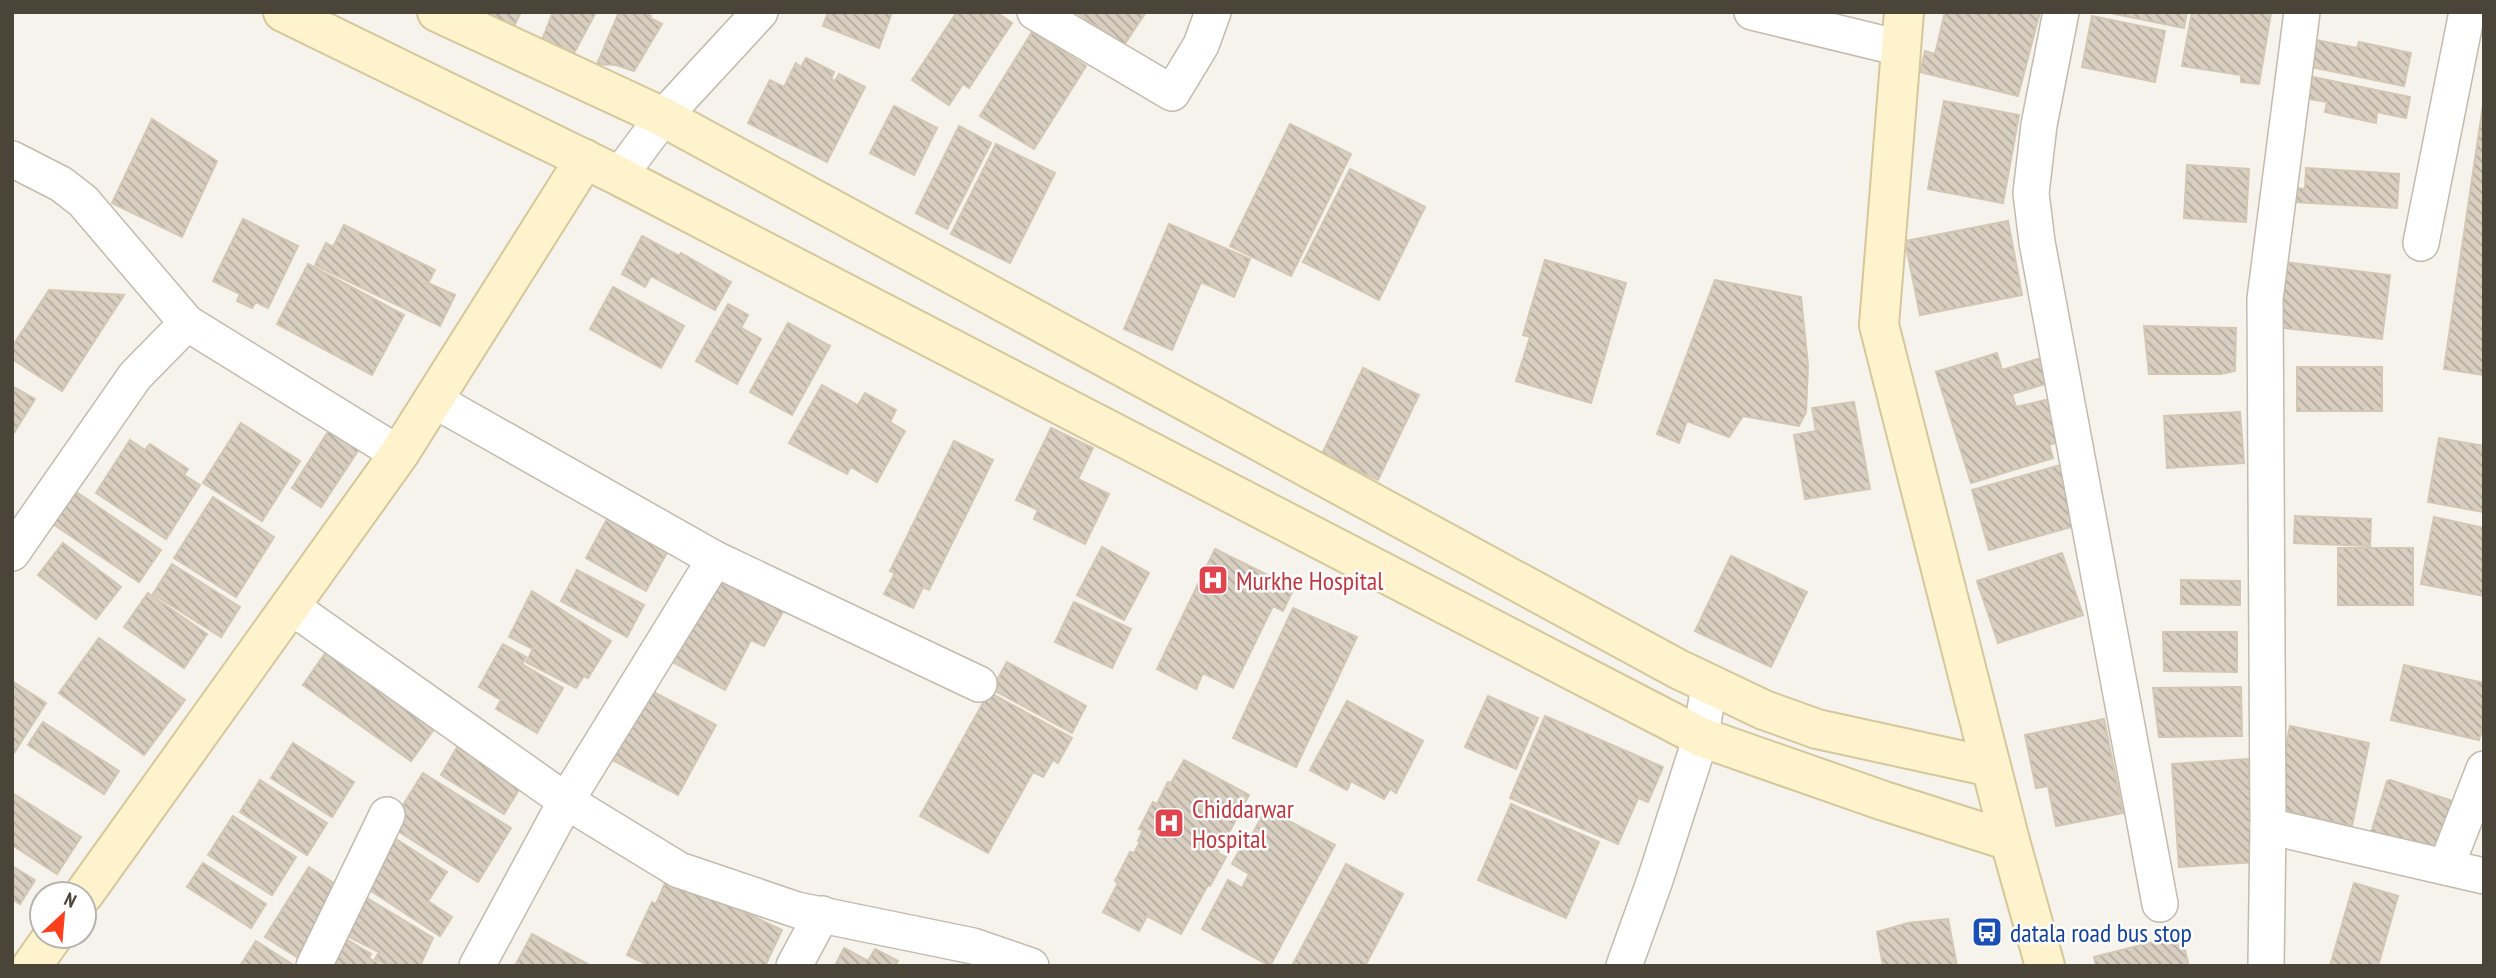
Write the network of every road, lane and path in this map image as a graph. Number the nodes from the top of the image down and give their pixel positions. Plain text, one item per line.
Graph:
1 (283, 12) edge
2 (437, 12) edge
3 (760, 12) edge
4 (1035, 12) edge
5 (1213, 12) edge
6 (1752, 12) edge
7 (2061, 12) edge
8 (2302, 12) edge
9 (2467, 12) edge
10 (1902, 30) edge
11 (663, 117) junction
12 (12, 159) edge
13 (584, 159) junction
14 (619, 176) junction
15 (2421, 243) dead end
16 (187, 323) junction
17 (434, 400) junction
18 (399, 454) junction
19 (12, 553) edge
20 (715, 559) junction
21 (289, 605) junction
22 (979, 684) dead end
23 (1709, 684) junction
24 (1701, 737) junction
25 (1992, 767) junction
26 (2484, 769) edge
27 (566, 801) junction
28 (387, 815) dead end
29 (2268, 826) junction
30 (2010, 841) junction
31 (2446, 867) junction
32 (2484, 876) edge
33 (94, 880) edge
34 (2160, 904) dead end
35 (822, 914) junction
36 (43, 950) edge
37 (1626, 965) edge
38 (32, 966) edge
39 (314, 966) edge
40 (477, 966) edge
41 (794, 966) edge
42 (1031, 966) edge
43 (2045, 966) edge
44 (2266, 966) edge

1 - 13 main road
2 - 11 main road
3 - 11 street
4 - 5 street
6 - 10 street
7 - 34 street
8 - 29 street
9 - 15 street
10 - 25 main road
11 - 14 street
11 - 23 main road
12 - 16 street
13 - 14 main road
13 - 17 main road
14 - 24 main road
16 - 18 street
16 - 19 street
17 - 18 main road
17 - 20 street
18 - 21 main road
20 - 22 street
20 - 27 street
21 - 27 street
21 - 33 main road
23 - 24 street
23 - 25 main road
24 - 30 main road
24 - 37 street
25 - 30 main road
26 - 31 street
27 - 35 street
27 - 40 street
28 - 39 street
29 - 31 street
29 - 44 street
30 - 43 main road
31 - 32 street
35 - 41 street
35 - 42 street
36 - 38 main road

